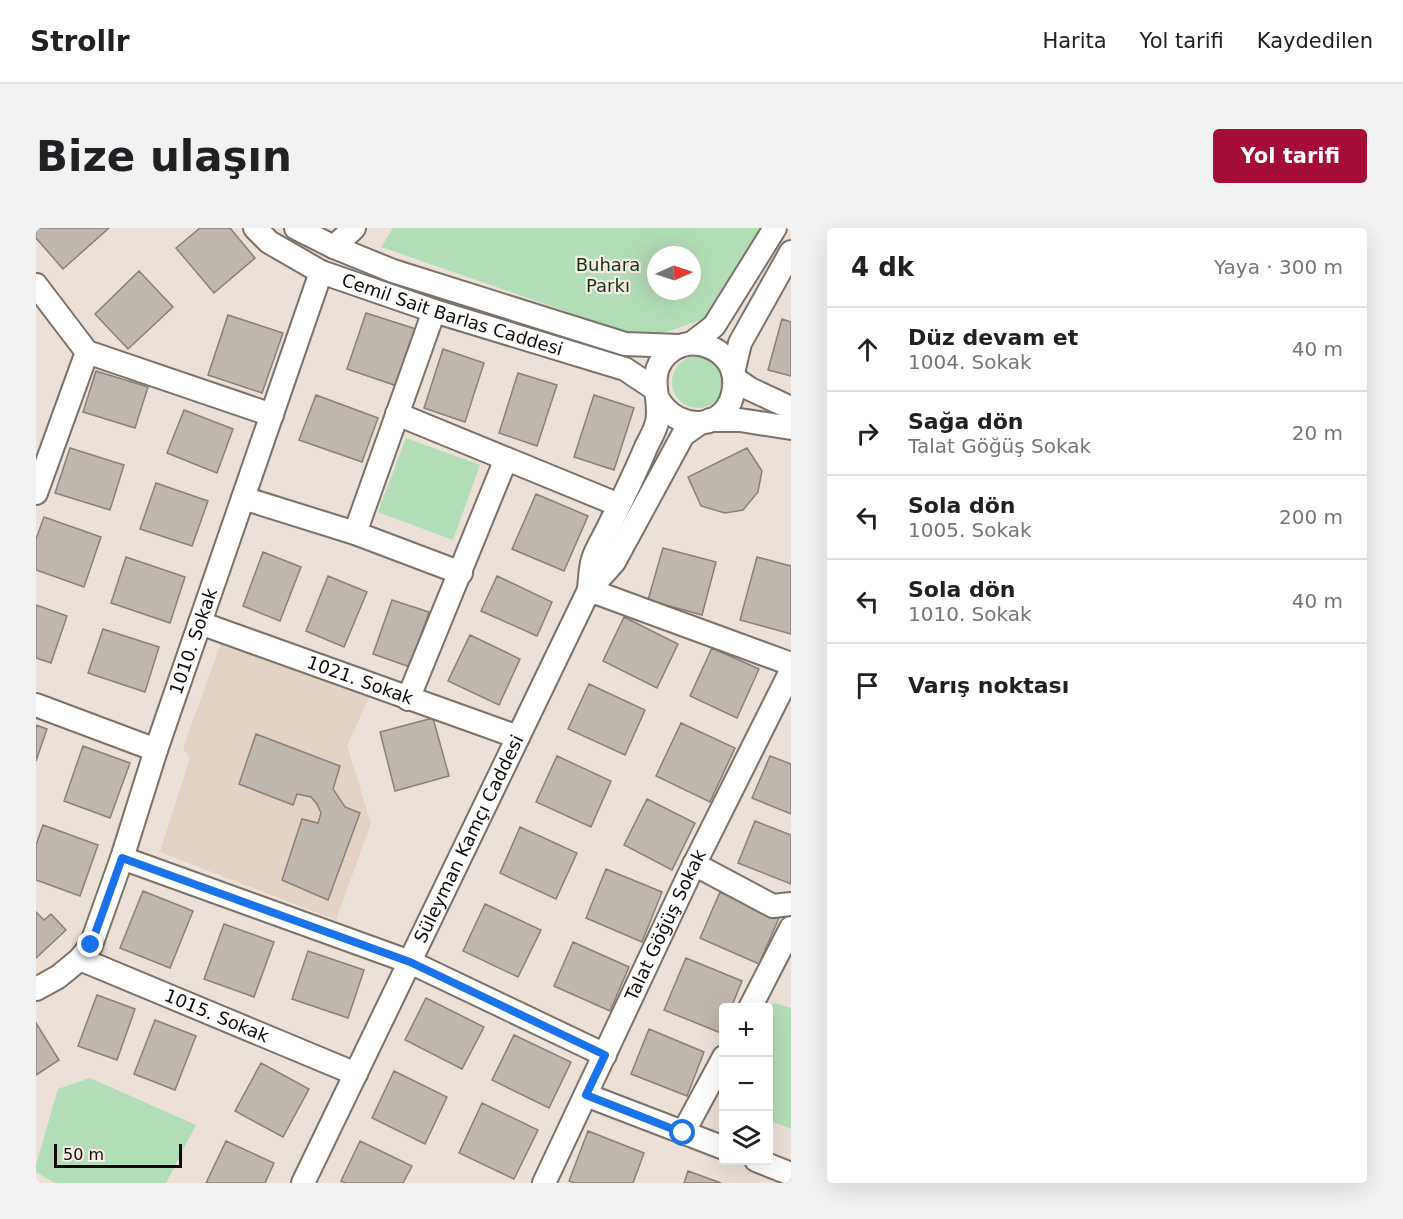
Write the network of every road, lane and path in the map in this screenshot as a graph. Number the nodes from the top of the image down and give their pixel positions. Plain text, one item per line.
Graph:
1 (255, 228) edge
2 (296, 228) edge
3 (354, 228) edge
4 (775, 228) edge
5 (334, 247) junction
6 (791, 252) edge
7 (321, 272) junction
8 (36, 285) edge
9 (434, 310) junction
10 (685, 345) junction
11 (87, 352) junction
12 (734, 375) junction
13 (656, 394) junction
14 (791, 408) edge
15 (397, 414) junction
16 (272, 415) junction
17 (705, 422) junction
18 (791, 428) edge
19 (506, 459) junction
20 (36, 493) edge
21 (243, 498) junction
22 (619, 505) junction
23 (355, 533) junction
24 (461, 573) junction
25 (589, 590) junction
26 (200, 623) junction
27 (791, 664) edge
28 (791, 671) edge
29 (408, 699) junction
30 (36, 705) edge
31 (518, 737) junction
32 (156, 750) junction
33 (122, 858) junction
34 (694, 864) junction
35 (791, 904) edge
36 (791, 928) edge
37 (80, 959) junction
38 (410, 962) junction
39 (36, 989) edge
40 (753, 1003) edge
41 (605, 1055) junction
42 (719, 1065) edge
43 (356, 1074) junction
44 (586, 1095) junction
45 (683, 1133) junction
46 (719, 1146) edge
47 (767, 1165) edge
48 (791, 1174) edge
49 (303, 1183) edge
50 (544, 1183) edge

1 - 7 street, Cemil Sait Barlas Caddesi
2 - 5 street, Cemil Sait Barlas Caddesi
3 - 5 street
4 - 10 street
5 - 10 street, Cemil Sait Barlas Caddesi
6 - 12 street
7 - 9 street, Cemil Sait Barlas Caddesi
7 - 16 street, 1010. Sokak
8 - 11 street
9 - 13 street, Cemil Sait Barlas Caddesi
9 - 15 street
10 - 12 street
10 - 13 street
11 - 16 street
11 - 20 street
12 - 14 street
12 - 17 street
13 - 17 street
13 - 22 street, Süleyman Kamçı Caddesi
15 - 19 street
15 - 23 street
16 - 21 street, 1010. Sokak
17 - 18 street
17 - 25 street, Süleyman Kamçı Caddesi
19 - 22 street
19 - 24 street
21 - 23 street
21 - 26 street, 1010. Sokak
22 - 25 street, Süleyman Kamçı Caddesi
23 - 24 street
24 - 29 street
25 - 27 street
25 - 31 street, Süleyman Kamçı Caddesi
26 - 29 street, 1021. Sokak
26 - 32 street, 1010. Sokak
28 - 34 street, Talat Göğüş Sokak
29 - 31 street, 1021. Sokak
30 - 32 street
31 - 38 street, Süleyman Kamçı Caddesi
32 - 33 street, 1010. Sokak
33 - 37 street, 1010. Sokak
33 - 38 street
34 - 35 street
34 - 41 street, Talat Göğüş Sokak
36 - 40 street
37 - 39 street, 1010. Sokak
37 - 43 street, 1015. Sokak
38 - 41 street
38 - 43 street, Süleyman Kamçı Caddesi
41 - 44 street, Talat Göğüş Sokak
42 - 45 street
43 - 49 street, Süleyman Kamçı Caddesi
44 - 45 street
44 - 50 street, Talat Göğüş Sokak
45 - 46 street
47 - 48 street

